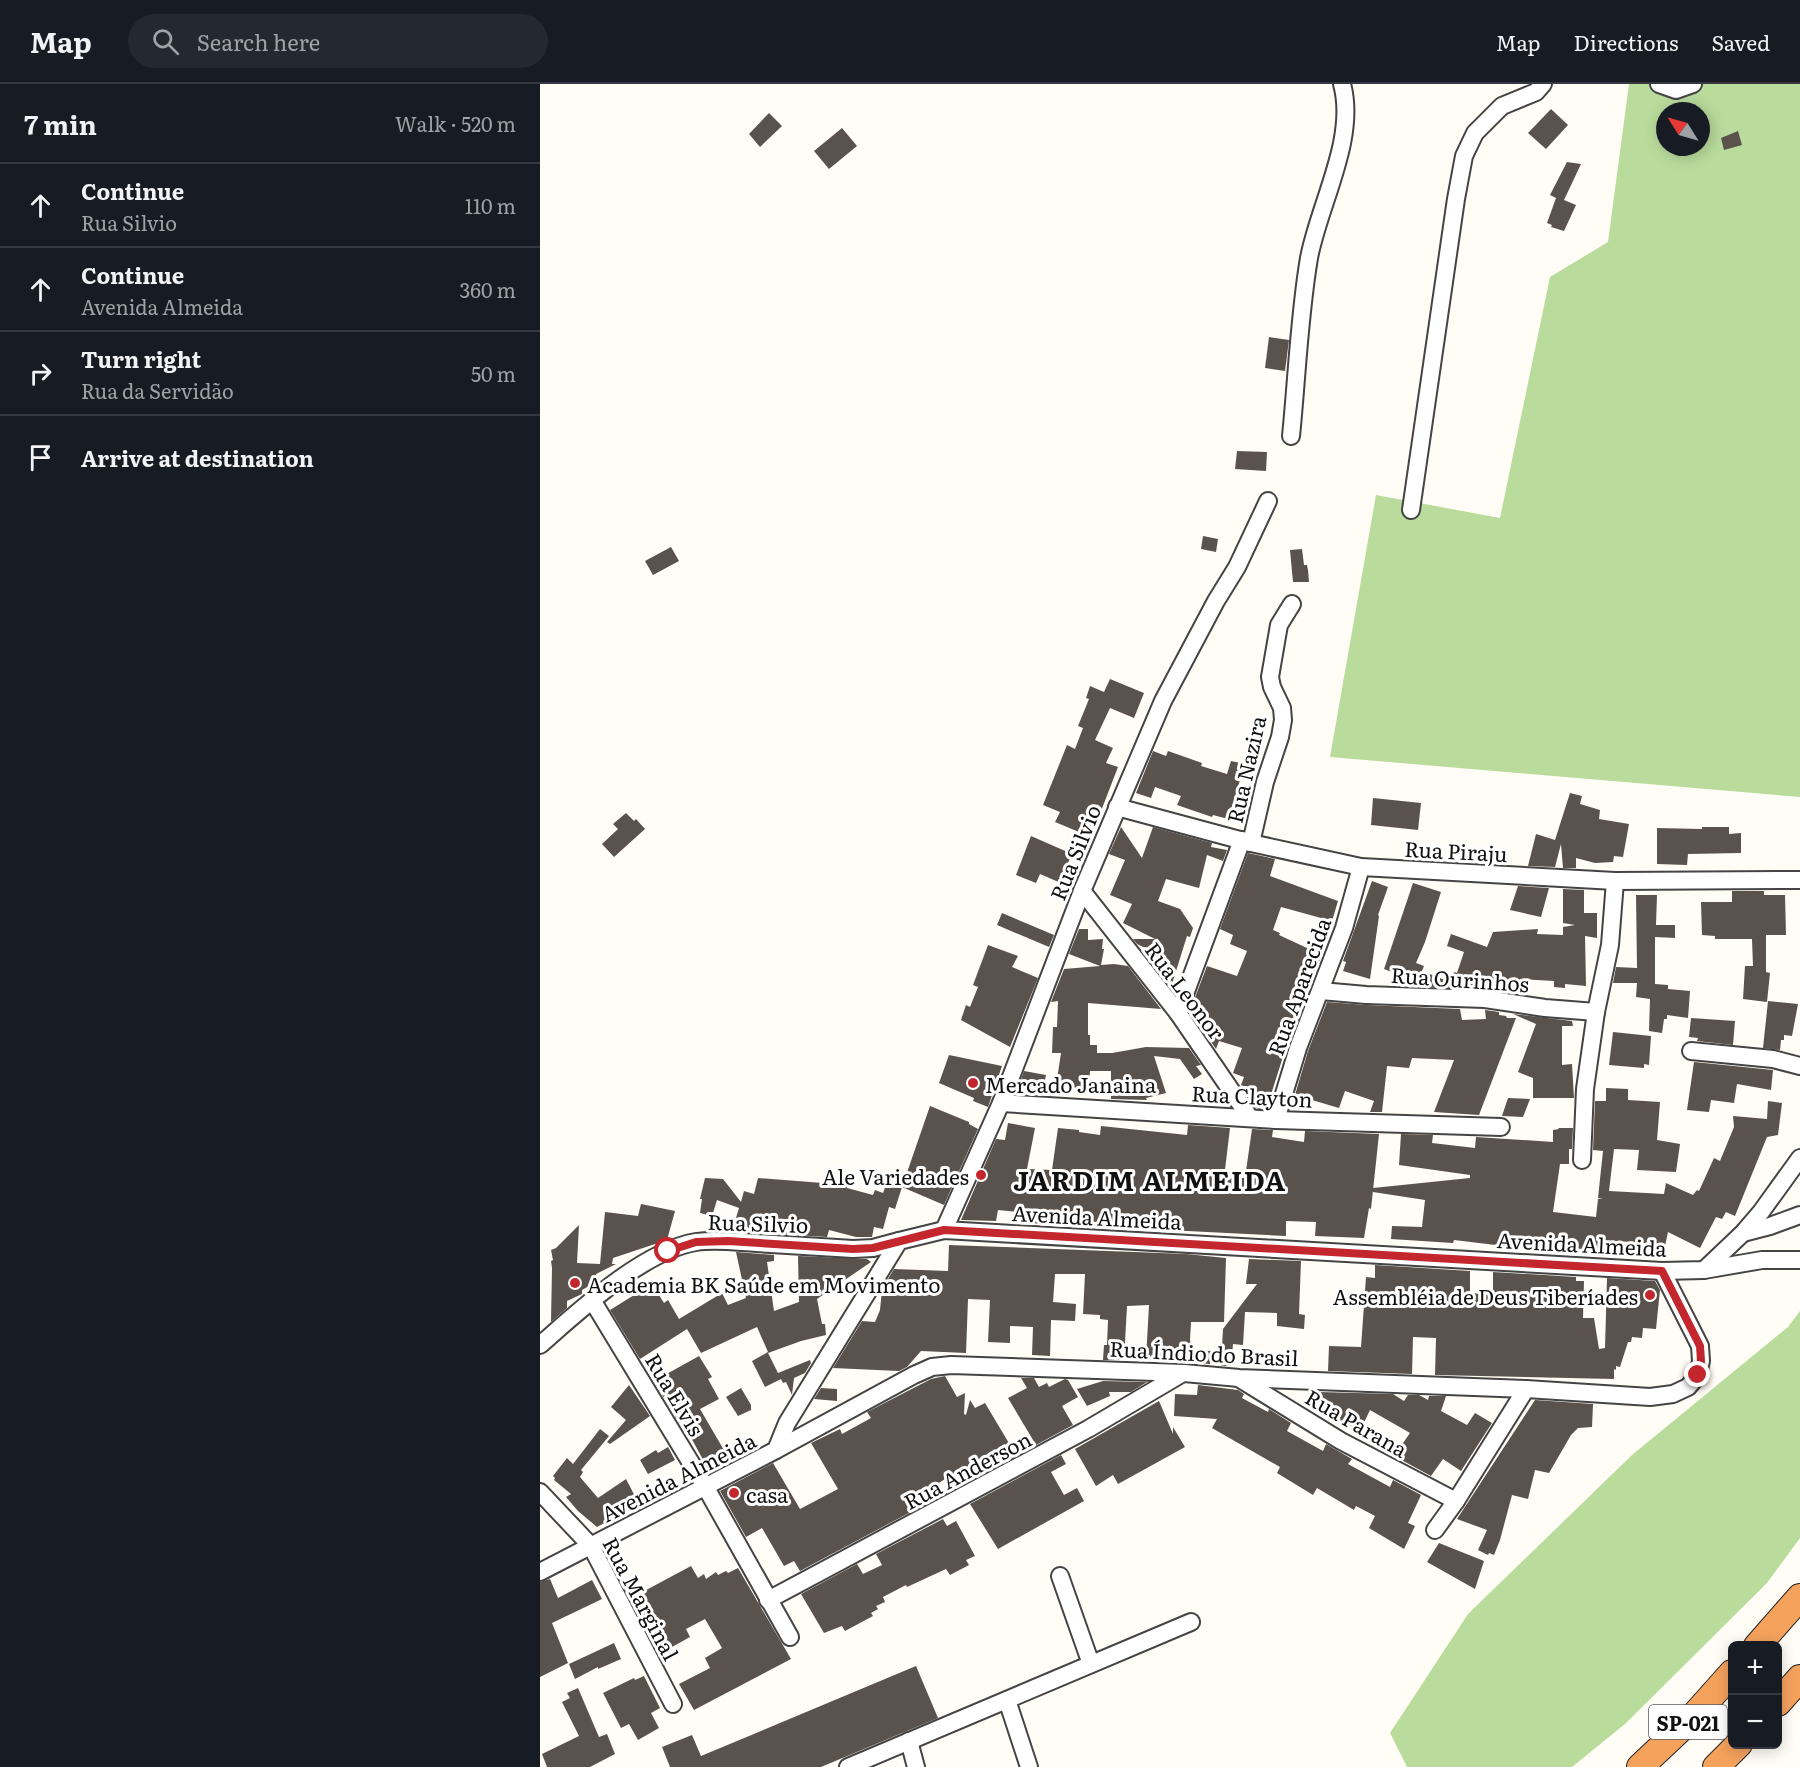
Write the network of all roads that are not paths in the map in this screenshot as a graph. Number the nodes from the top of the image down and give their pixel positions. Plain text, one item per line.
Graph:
1 (1342, 84) edge
2 (1543, 84) edge
3 (1659, 84) edge
4 (1693, 84) edge
5 (1291, 436) dead end
6 (1268, 501) dead end
7 (1411, 510) dead end
8 (1292, 604) dead end
9 (1117, 807) junction
10 (1246, 841) junction
11 (1361, 867) junction
12 (1800, 880) edge
13 (1615, 881) junction
14 (1082, 891) junction
15 (1320, 991) junction
16 (1596, 1012) junction
17 (1178, 1013) junction
18 (1691, 1051) dead end
19 (1800, 1066) edge
20 (1001, 1104) junction
21 (1250, 1118) junction
22 (1276, 1120) junction
23 (1501, 1127) dead end
24 (1800, 1158) edge
25 (1582, 1160) dead end
26 (1800, 1215) edge
27 (944, 1230) junction
28 (1743, 1233) junction
29 (899, 1241) junction
30 (1800, 1260) edge
31 (1704, 1270) junction
32 (1662, 1271) junction
33 (592, 1300) junction
34 (540, 1345) edge
35 (1184, 1373) junction
36 (1239, 1378) junction
37 (1526, 1389) junction
38 (776, 1450) junction
39 (705, 1486) junction
40 (540, 1492) edge
41 (1456, 1501) junction
42 (1435, 1530) dead end
43 (591, 1546) junction
44 (540, 1572) edge
45 (1060, 1576) dead end
46 (1800, 1597) edge
47 (768, 1600) junction
48 (1191, 1622) dead end
49 (790, 1638) dead end
50 (1761, 1641) edge
51 (1091, 1664) junction
52 (1728, 1677) edge
53 (1800, 1678) edge
54 (1782, 1698) edge
55 (1007, 1700) junction
56 (673, 1704) dead end
57 (909, 1741) junction
58 (1734, 1749) edge
59 (848, 1767) edge
60 (916, 1767) edge
61 (1029, 1767) edge
62 (1640, 1767) edge
63 (1716, 1767) edge

1 - 5 street
2 - 7 street
3 - 4 street
6 - 9 street, Rua Silvio
8 - 10 street, Rua Nazira
9 - 10 street, Rua Piraju
9 - 14 street, Rua Silvio
10 - 11 street, Rua Piraju
10 - 17 street, Rua Nazira
11 - 13 street, Rua Piraju
11 - 15 street, Rua Aparecida
12 - 13 street, Rua Piraju
13 - 16 street
14 - 17 street, Rua Leonor
14 - 20 street, Rua Silvio
15 - 16 street, Rua Ourinhos
15 - 22 street, Rua Aparecida
16 - 25 street
17 - 21 street, Rua Leonor
18 - 19 street
20 - 21 street, Rua Clayton
20 - 27 street, Rua Silvio
21 - 22 street, Rua Clayton
22 - 23 street, Rua Clayton
24 - 28 street
26 - 28 street
27 - 29 street, Avenida Almeida
27 - 32 street, Avenida Almeida
28 - 31 street
29 - 33 street, Rua Silvio
29 - 38 street, Avenida Almeida
30 - 31 street, Avenida Almeida
31 - 32 street, Avenida Almeida
32 - 37 street, Rua Índio do Brasil
33 - 34 street, Rua Silvio
33 - 39 street, Rua Elvis
35 - 36 street, Rua Índio do Brasil
35 - 38 street, Rua Índio do Brasil
35 - 47 street, Rua Anderson
36 - 37 street, Rua Índio do Brasil
36 - 41 street, Rua Parana
37 - 41 street
38 - 39 street, Avenida Almeida
39 - 43 street, Avenida Almeida
39 - 47 street, Rua Elvis
40 - 43 street, Rua Marginal
41 - 42 street
43 - 44 street, Avenida Almeida
43 - 56 street, Rua Marginal
45 - 51 street
46 - 50 highway
47 - 49 street, Rua Elvis
48 - 51 street
51 - 55 street
52 - 62 highway, SP-021
53 - 54 highway
55 - 57 street
55 - 61 street
57 - 59 street
57 - 60 street
58 - 63 highway, SP-021

